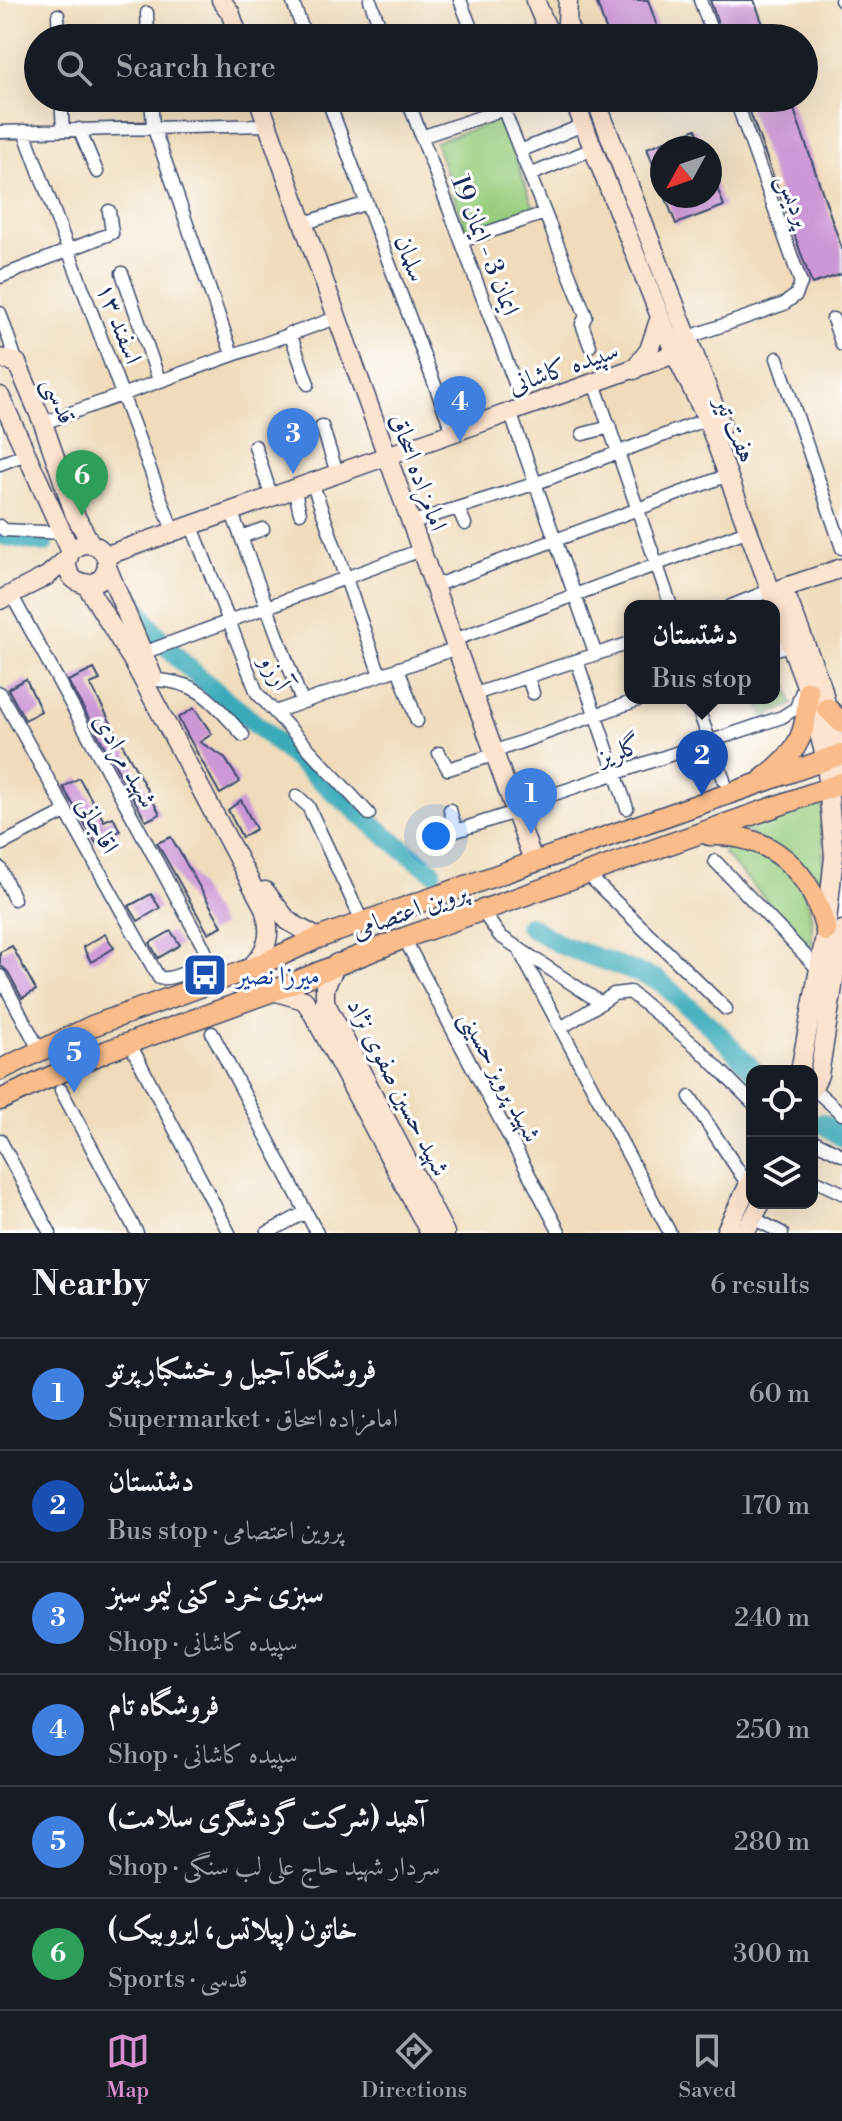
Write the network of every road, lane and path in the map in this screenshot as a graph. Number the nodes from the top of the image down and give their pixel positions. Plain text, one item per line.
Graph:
1 (292, 0) edge
2 (370, 0) edge
3 (460, 0) edge
4 (535, 0) edge
5 (568, 0) edge
6 (700, 0) edge
7 (226, 4) edge
8 (147, 13) dead end
9 (58, 15) dead end
10 (58, 24) edge
11 (147, 24) edge
12 (234, 24) edge
13 (301, 24) edge
14 (379, 24) edge
15 (469, 24) edge
16 (545, 24) edge
17 (549, 24) edge
18 (565, 24) edge
19 (570, 24) edge
20 (709, 24) edge
21 (62, 112) edge
22 (152, 112) edge
23 (262, 112) edge
24 (332, 112) edge
25 (412, 112) edge
26 (480, 112) edge
27 (505, 112) edge
28 (578, 112) edge
29 (600, 112) edge
30 (740, 112) edge
31 (266, 125) junction
32 (583, 125) junction
33 (153, 126) junction
34 (79, 129) junction
35 (63, 130) junction
36 (24, 131) junction
37 (0, 132) edge
38 (421, 137) junction
39 (592, 149) junction
40 (520, 151) junction
41 (97, 172) dead end
42 (530, 175) junction
43 (367, 203) junction
44 (109, 211) dead end
45 (545, 213) junction
46 (302, 224) junction
47 (462, 241) junction
48 (68, 250) junction
49 (122, 273) dead end
50 (0, 277) edge
51 (0, 313) edge
52 (660, 317) junction
53 (336, 318) junction
54 (833, 319) dead end
55 (290, 333) junction
56 (842, 345) edge
57 (590, 346) dead end
58 (684, 347) junction
59 (232, 354) junction
60 (777, 358) dead end
61 (8, 361) edge
62 (634, 370) junction
63 (159, 380) junction
64 (594, 383) junction
65 (308, 384) dead end
66 (123, 392) junction
67 (0, 396) edge
68 (517, 409) junction
69 (707, 419) junction
70 (43, 423) junction
71 (322, 426) dead end
72 (610, 427) junction
73 (453, 433) junction
74 (583, 434) dead end
75 (255, 446) dead end
76 (29, 453) junction
77 (619, 453) junction
78 (386, 457) junction
79 (0, 464) edge
80 (337, 473) junction
81 (728, 475) junction
82 (312, 482) junction
83 (534, 484) junction
84 (294, 488) junction
85 (271, 495) junction
86 (458, 508) junction
87 (638, 508) junction
88 (231, 510) junction
89 (300, 513) dead end
90 (410, 523) junction
91 (465, 524) dead end
92 (0, 526) edge
93 (182, 528) junction
94 (263, 529) dead end
95 (749, 530) junction
96 (63, 533) junction
97 (241, 537) junction
98 (555, 539) junction
99 (842, 548) edge
100 (421, 550) junction
101 (70, 554) junction
102 (101, 556) junction
103 (657, 567) junction
104 (842, 568) edge
105 (47, 576) junction
106 (347, 578) junction
107 (80, 581) junction
108 (434, 586) junction
109 (777, 589) junction
110 (5, 597) edge
111 (575, 597) junction
112 (669, 600) edge
113 (747, 600) edge
114 (778, 600) edge
115 (268, 608) junction
116 (229, 622) junction
117 (780, 624) edge
118 (456, 644) junction
119 (624, 645) edge
120 (782, 647) edge
121 (596, 655) junction
122 (141, 660) junction
123 (577, 661) junction
124 (398, 668) junction
125 (380, 675) junction
126 (528, 677) junction
127 (155, 680) junction
128 (810, 683) junction
129 (0, 693) edge
130 (533, 693) dead end
131 (475, 694) junction
132 (302, 702) junction
133 (626, 704) edge
134 (696, 704) edge
135 (827, 708) junction
136 (275, 712) junction
137 (598, 714) junction
138 (417, 721) dead end
139 (842, 723) edge
140 (243, 735) dead end
141 (710, 741) junction
142 (439, 753) dead end
143 (496, 753) junction
144 (837, 769) edge
145 (617, 774) junction
146 (724, 780) dead end
147 (750, 788) junction
148 (297, 796) dead end
149 (627, 808) dead end
150 (517, 809) junction
151 (450, 810) dead end
152 (65, 812) junction
153 (369, 814) dead end
154 (697, 836) junction
155 (0, 845) edge
156 (715, 861) dead end
157 (838, 862) edge
158 (534, 863) junction
159 (0, 868) edge
160 (587, 874) junction
161 (14, 899) dead end
162 (267, 903) junction
163 (482, 911) junction
164 (363, 923) junction
165 (834, 930) edge
166 (318, 938) junction
167 (404, 938) junction
168 (518, 949) junction
169 (337, 963) junction
170 (247, 969) junction
171 (819, 970) junction
172 (0, 976) edge
173 (159, 978) joint
174 (273, 991) junction
175 (601, 1003) junction
176 (317, 1005) junction
177 (726, 1009) dead end
178 (835, 1023) edge
179 (561, 1028) junction
180 (212, 1033) dead end
181 (129, 1042) junction
182 (40, 1051) junction
183 (801, 1065) edge
184 (0, 1070) edge
185 (818, 1077) edge
186 (61, 1090) dead end
187 (818, 1094) edge
188 (746, 1096) edge
189 (690, 1097) dead end
190 (0, 1100) edge
191 (842, 1114) edge
192 (0, 1140) edge
193 (818, 1143) edge
194 (842, 1155) edge
195 (746, 1176) edge
196 (818, 1182) edge
197 (746, 1190) edge
198 (842, 1193) edge
199 (306, 1212) junction
200 (753, 1218) edge
201 (50, 1233) edge
202 (137, 1233) edge
203 (229, 1233) edge
204 (267, 1233) edge
205 (317, 1233) edge
206 (430, 1233) edge
207 (445, 1233) edge
208 (560, 1233) edge
209 (670, 1233) edge
210 (725, 1233) edge
211 (782, 1233) edge

1 - 13 street
2 - 14 street
3 - 15 street
4 - 16 street
5 - 19 street
6 - 20 street
7 - 12 street
8 - 11 street
9 - 10 street
17 - 18 street
21 - 35 street
22 - 33 street
23 - 31 street, امامزاده اسحاق
24 - 43 street, سلمان
25 - 38 street, ایمان 3 - ایمان 19
26 - 38 street
27 - 40 street
28 - 32 street, هفت تیر
29 - 58 street, هفت تیر
30 - 58 street, پردیس
31 - 33 street
31 - 46 street, امامزاده اسحاق
32 - 39 street, هفت تیر
32 - 40 street
33 - 34 street
33 - 59 street
34 - 35 street
34 - 41 street
35 - 36 street
36 - 37 street
36 - 48 street, اسفند ۱۳
38 - 47 street, ایمان 3 - ایمان 19
39 - 42 street
39 - 52 street, هفت تیر
40 - 42 street
42 - 45 street
43 - 46 street
43 - 73 street, سلمان
44 - 48 street
45 - 47 street
45 - 57 street
46 - 53 street, امامزاده اسحاق
47 - 68 street, ایمان 3 - ایمان 19
48 - 50 street
48 - 66 street, اسفند ۱۳
49 - 63 street
51 - 61 street
52 - 58 street, هفت تیر
52 - 62 street
53 - 55 street
53 - 78 street, امامزاده اسحاق
54 - 56 street
55 - 59 street
55 - 65 street
58 - 62 street, سپیده کاشانی
58 - 69 street, هفت تیر
58 - 109 street, هفت تیر
59 - 63 street
60 - 99 street
61 - 70 street, قدسی
62 - 64 street, سپیده کاشانی
63 - 66 street
64 - 68 street, سپیده کاشانی
64 - 72 street
66 - 70 street
66 - 93 street, اسفند ۱۳
67 - 76 street
68 - 73 street, سپیده کاشانی
68 - 83 street, ایمان 3 - ایمان 19
69 - 77 street
69 - 81 street, هفت تیر
70 - 102 street, قدسی
71 - 80 street
72 - 74 street
72 - 77 street
73 - 78 street, سپیده کاشانی
75 - 85 street
76 - 79 street
76 - 96 street
77 - 83 street
77 - 87 street
78 - 80 street, سپیده کاشانی
78 - 90 street, امامزاده اسحاق
80 - 82 street, سپیده کاشانی
81 - 87 street
81 - 95 street, هفت تیر
82 - 84 street, سپیده کاشانی
82 - 106 street
83 - 86 street
83 - 98 street, ایمان 3 - ایمان 19
84 - 85 street, سپیده کاشانی
84 - 89 street
85 - 88 street, سپیده کاشانی
86 - 90 street
86 - 91 street
87 - 98 street
87 - 103 street
88 - 93 street, سپیده کاشانی
88 - 97 street
90 - 100 street, امامزاده اسحاق
92 - 96 street
93 - 102 street, سپیده کاشانی
93 - 116 street, آرزو
94 - 97 street
95 - 103 street
95 - 109 street, هفت تیر
96 - 101 street
97 - 115 street
98 - 108 street
98 - 111 street, ایمان 3 - ایمان 19
100 - 106 street
100 - 108 street, امامزاده اسحاق
101 - 102 street
101 - 105 street
101 - 107 street
102 - 107 street
102 - 122 street
103 - 111 street
103 - 112 street
104 - 109 street
105 - 107 street
105 - 110 street
106 - 115 street
106 - 125 street
107 - 122 street
108 - 118 street, امامزاده اسحاق
109 - 113 street
109 - 114 street, هفت تیر
109 - 128 street, هفت تیر
110 - 173 street, شهید مرادی
111 - 118 street
111 - 121 street, ایمان 3 - ایمان 19
115 - 116 street
115 - 132 street
116 - 122 street
116 - 136 street, آرزو
117 - 120 street, هفت تیر
118 - 124 street
118 - 131 street, امامزاده اسحاق
119 - 121 street
120 - 128 street, هفت تیر
121 - 123 street
122 - 127 street
122 - 162 street
123 - 126 street
123 - 137 street
124 - 125 street
124 - 138 street
125 - 132 street
126 - 130 street
126 - 131 street
127 - 140 street
127 - 162 street
128 - 135 street, هفت تیر
128 - 141 street, گلریز
128 - 144 street, هفت تیر
128 - 147 main road
129 - 152 street, اقاجانی
131 - 143 street, امامزاده اسحاق
132 - 136 street
133 - 137 street
134 - 141 street
135 - 139 main road
135 - 144 street, هفت تیر
136 - 153 street, آرزو
137 - 143 street
137 - 145 street
141 - 145 street, گلریز
141 - 146 street
142 - 143 street
143 - 150 street, امامزاده اسحاق
144 - 147 main road, پروین اعتصامی
144 - 154 main road, پروین اعتصامی
144 - 157 street
145 - 149 street
145 - 150 street, گلریز
147 - 158 main road, پروین اعتصامی
148 - 164 street
150 - 151 street, گلریز
150 - 158 street, امامزاده اسحاق
152 - 155 street
152 - 173 street, اقاجانی
154 - 160 main road, پروین اعتصامی
154 - 165 main road
156 - 171 street
157 - 165 street
158 - 164 main road, پروین اعتصامی
159 - 161 street
160 - 163 main road, پروین اعتصامی
160 - 177 street
162 - 166 street
162 - 170 street
163 - 167 main road, پروین اعتصامی
163 - 168 street
164 - 166 main road, پروین اعتصامی
165 - 171 street
165 - 178 street
166 - 170 main road, پروین اعتصامی
167 - 169 main road, پروین اعتصامی
167 - 208 street, شهید پرویز حسینی
168 - 175 street
168 - 179 street
169 - 174 main road, پروین اعتصامی
169 - 176 street, شهید حسین صفوی نژاد
170 - 182 main road, پروین اعتصامی
171 - 183 street
172 - 182 street
174 - 176 street, شهید حسین صفوی نژاد
174 - 181 main road, پروین اعتصامی
175 - 179 street
175 - 188 street
176 - 206 street, شهید حسین صفوی نژاد
176 - 207 street, شهید حسین صفوی نژاد
178 - 185 street
179 - 209 street
180 - 199 street
181 - 190 main road, پروین اعتصامی
181 - 203 street
182 - 184 main road, پروین اعتصامی
186 - 202 street
187 - 191 street
189 - 195 street
192 - 201 street
193 - 194 street
196 - 198 street
197 - 210 street
199 - 204 street
199 - 205 street
200 - 211 street

